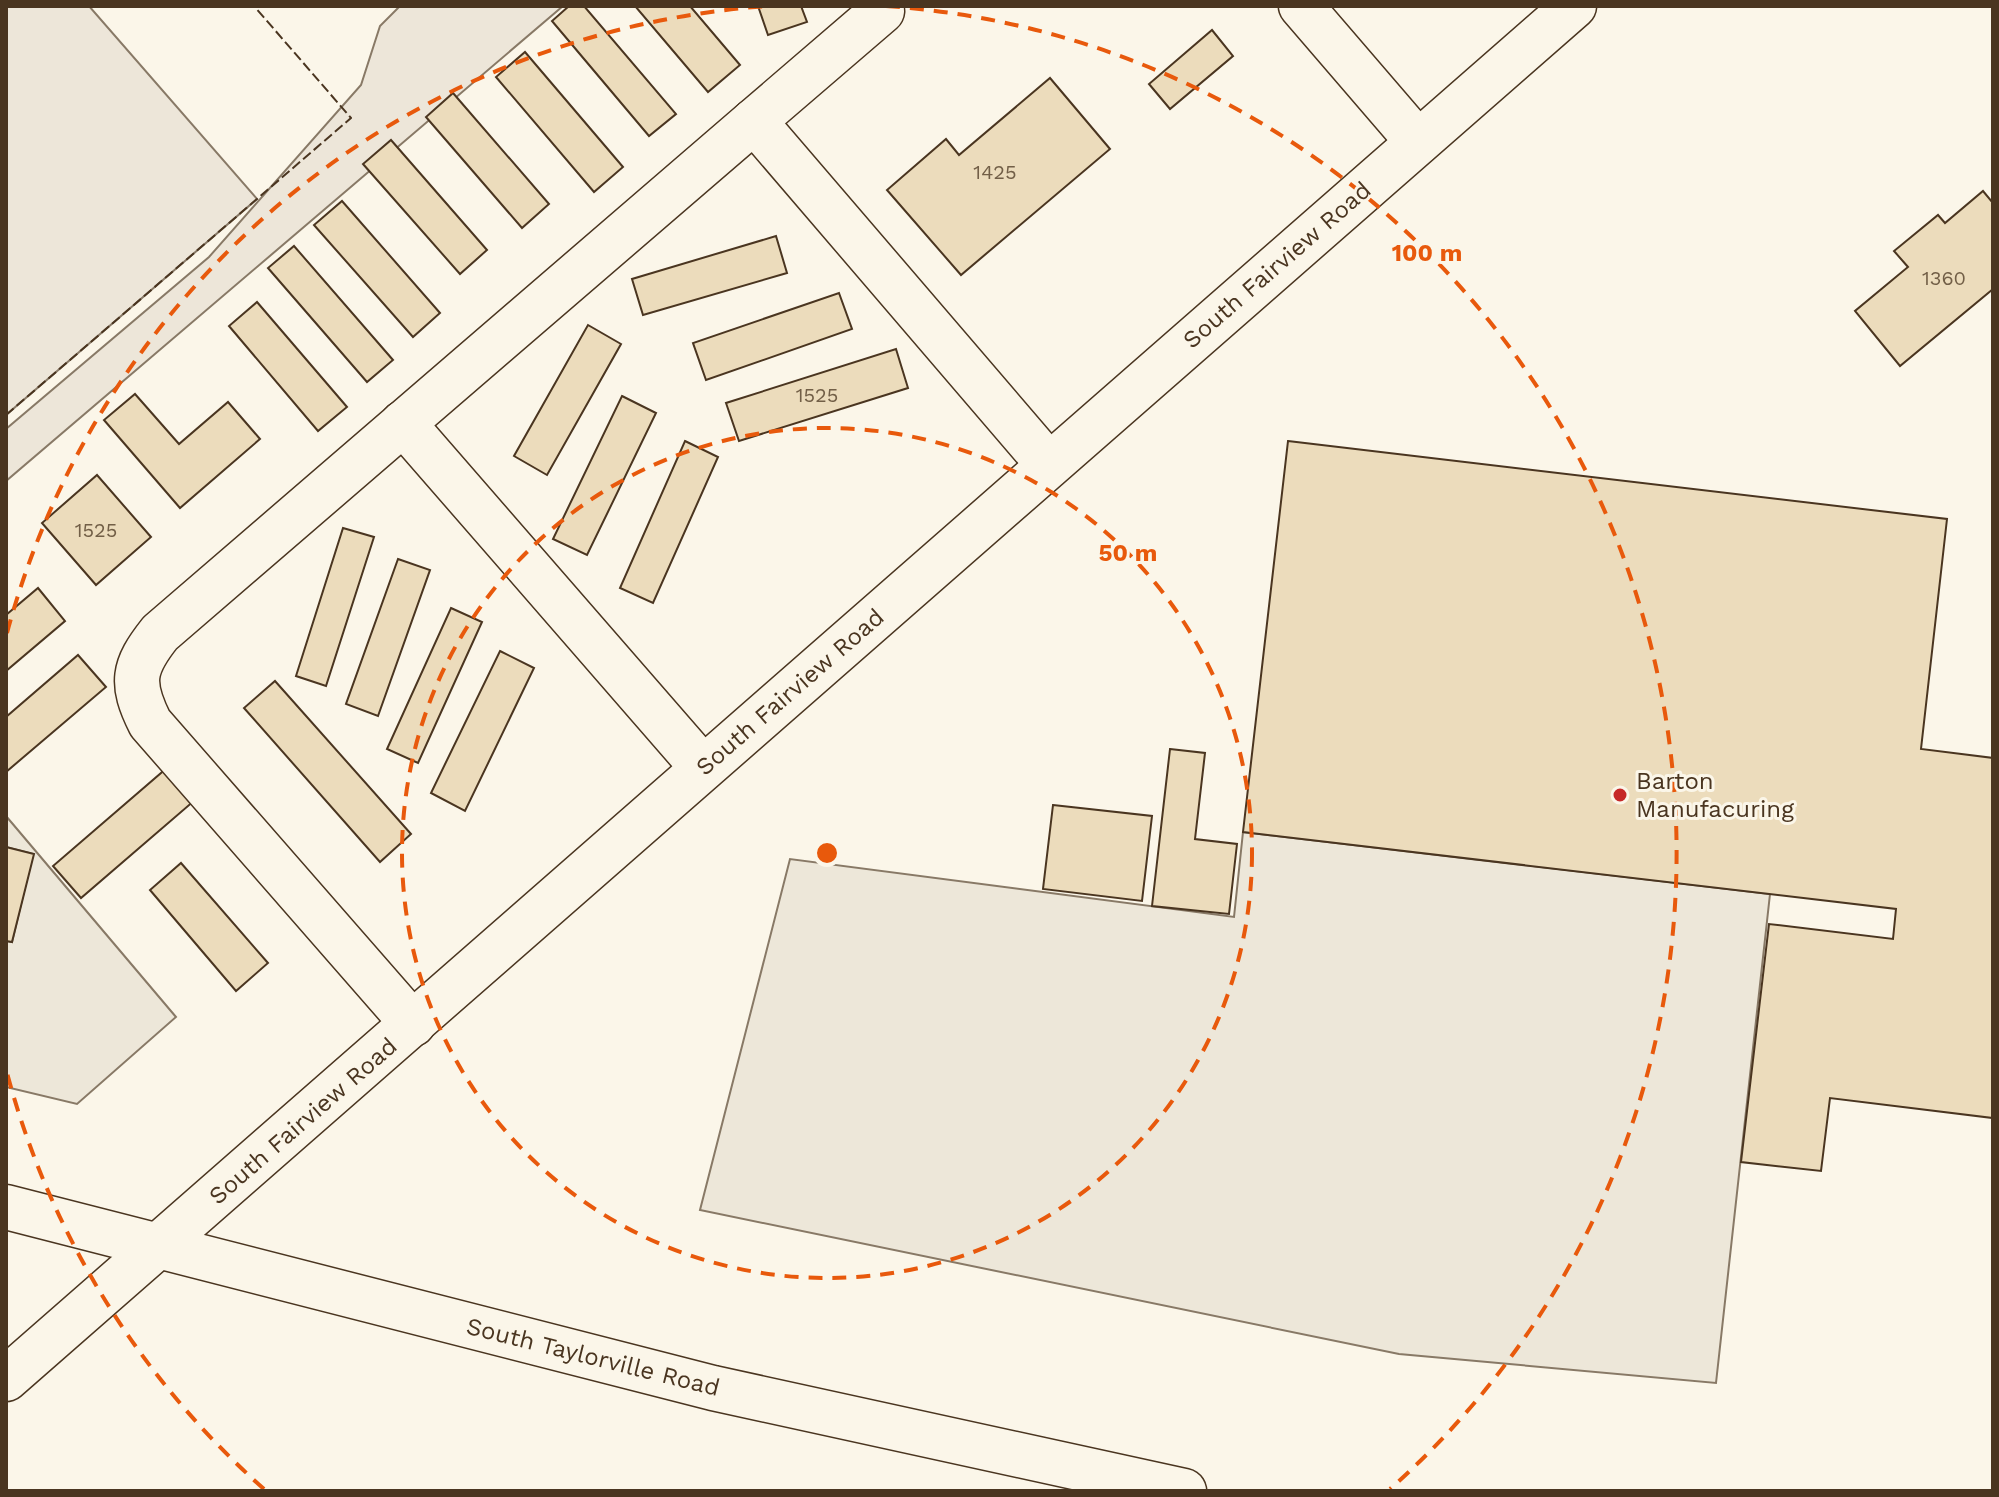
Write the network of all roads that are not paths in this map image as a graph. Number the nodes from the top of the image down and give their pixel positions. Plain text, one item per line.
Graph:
1 (1301, 6) edge
2 (1574, 6) edge
3 (882, 11) dead end
4 (754, 121) junction
5 (1418, 142) junction
6 (403, 423) junction
7 (1049, 465) junction
8 (703, 768) junction
9 (413, 1024) junction
10 (6, 1207) edge
11 (160, 1247) junction
12 (6, 1379) edge
13 (1184, 1491) edge

1 - 5 street
2 - 5 street, South Fairview Road
3 - 4 street
4 - 6 street
4 - 7 street
5 - 7 street, South Fairview Road
6 - 8 street
6 - 9 street
7 - 8 street, South Fairview Road
8 - 9 street, South Fairview Road
9 - 11 street, South Fairview Road
10 - 11 street, South Taylorville Road
11 - 12 street, South Fairview Road
11 - 13 street, South Taylorville Road

